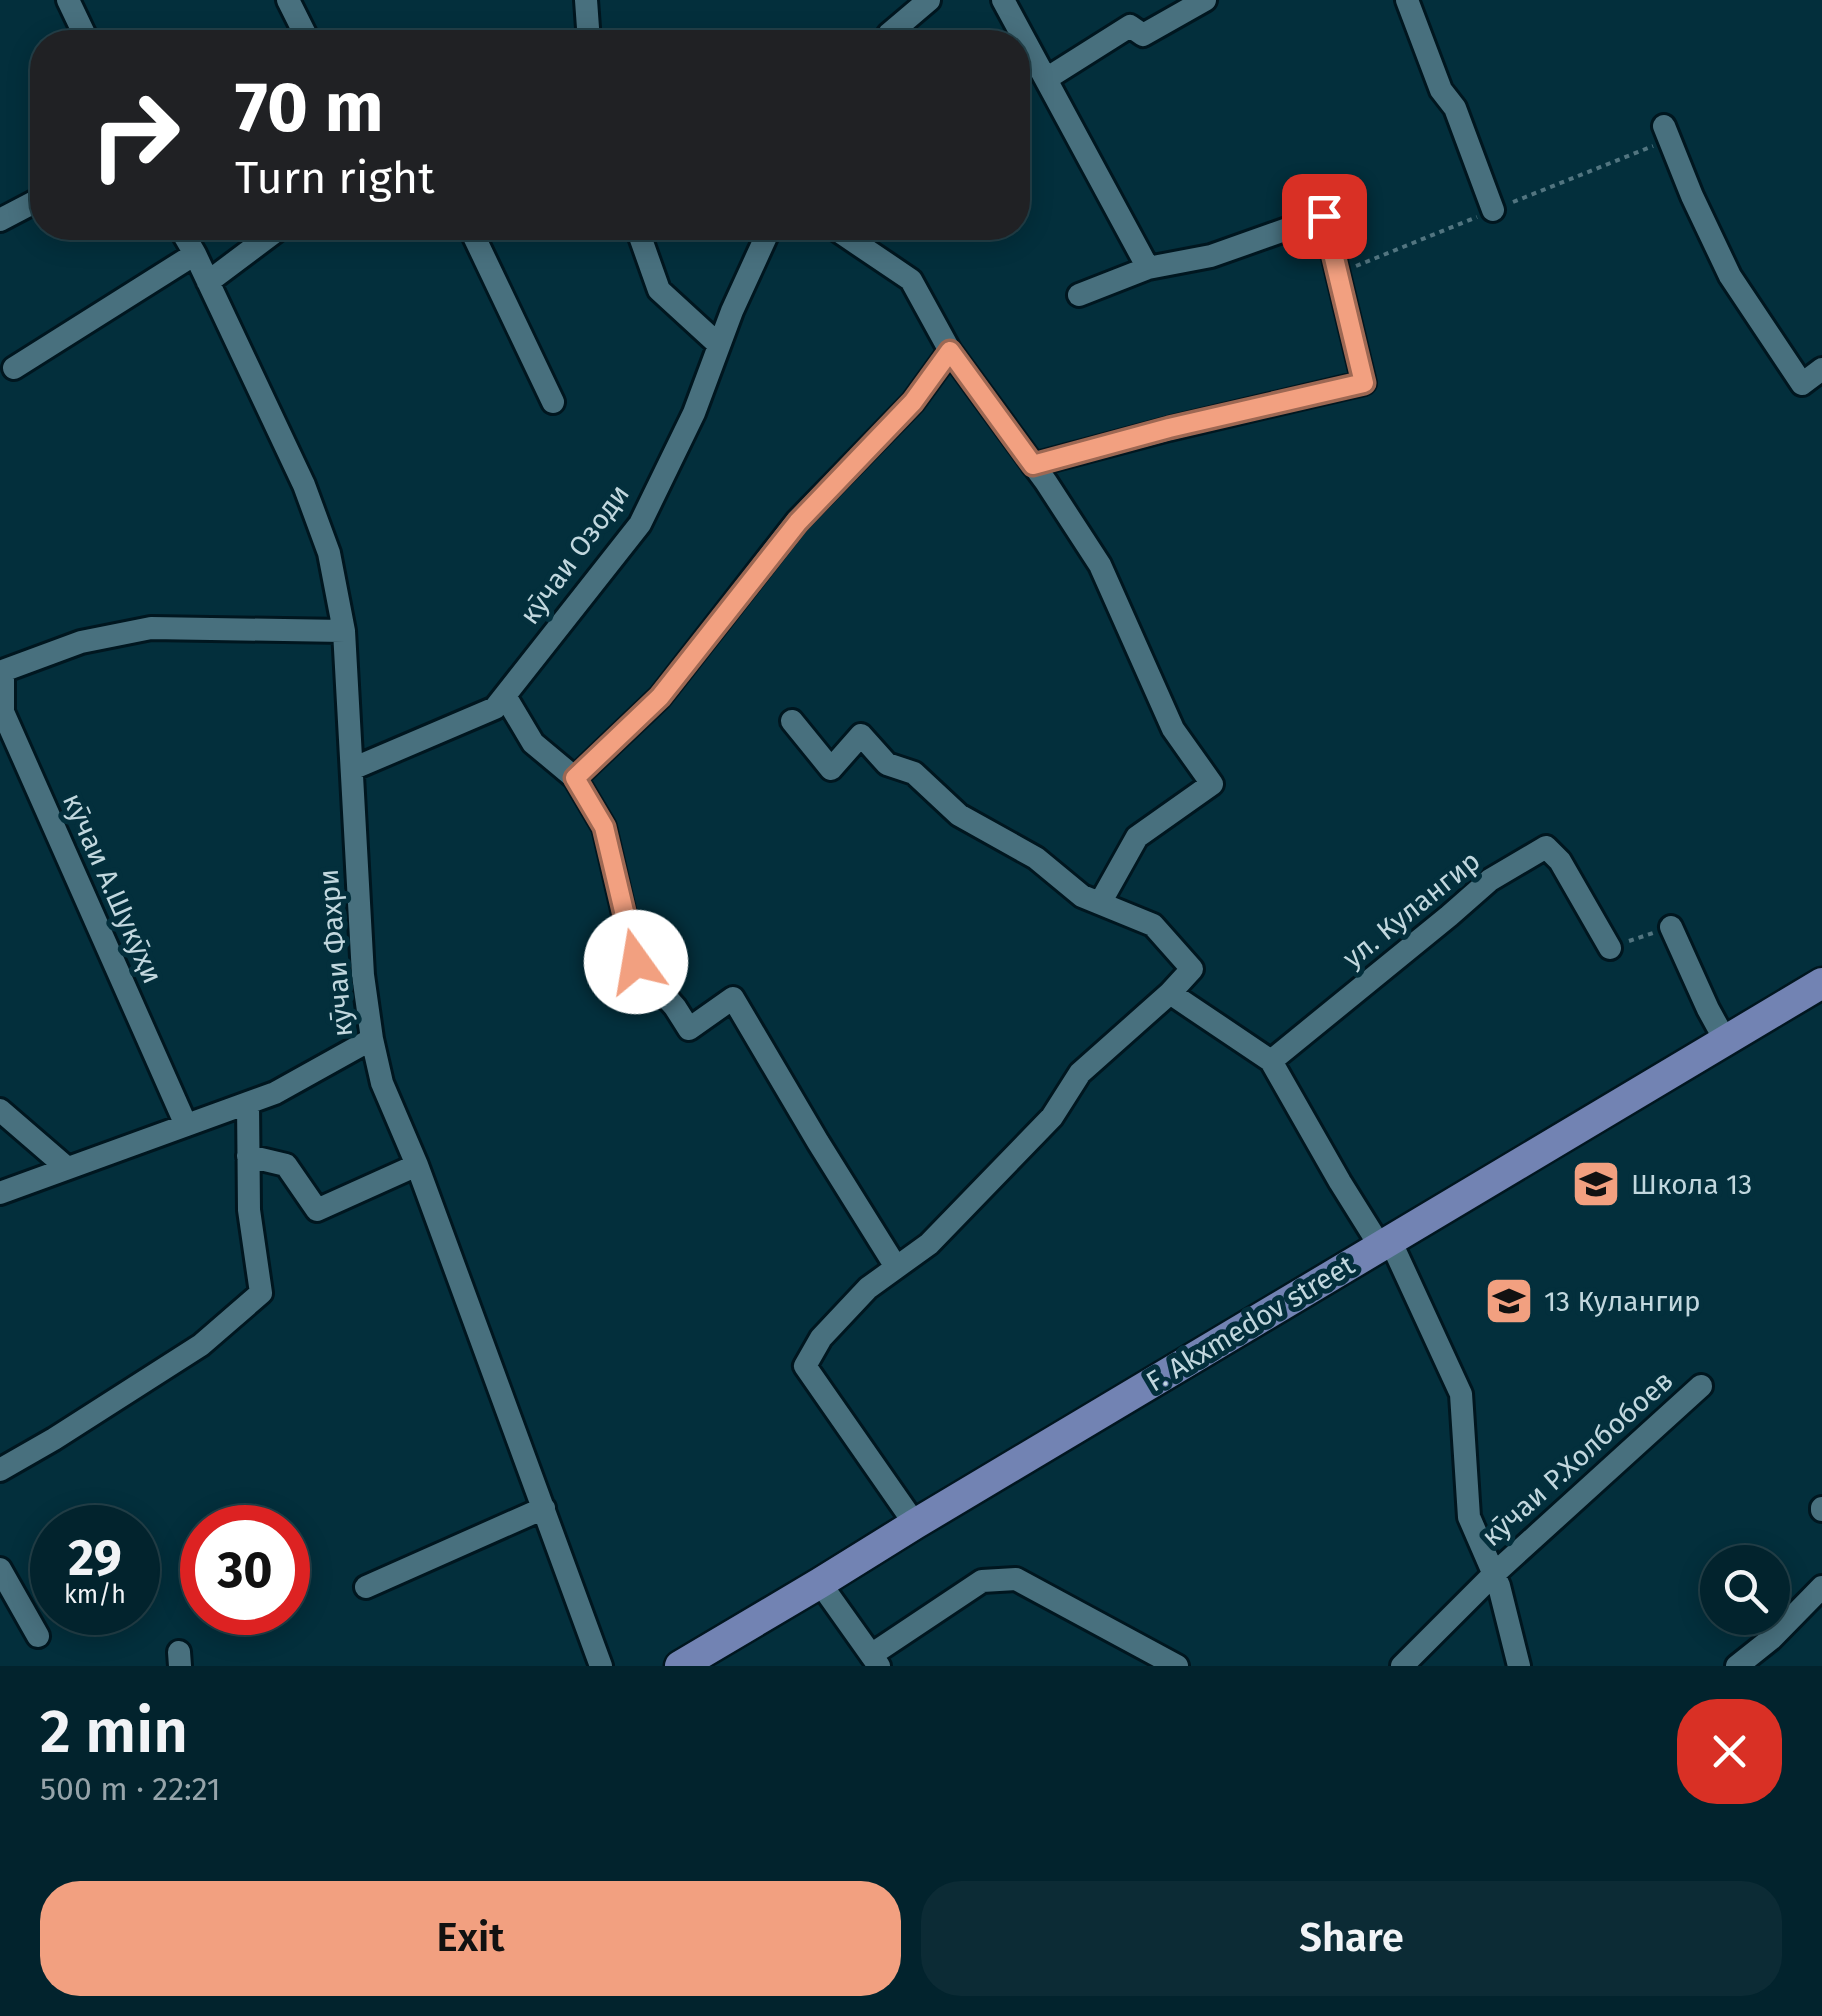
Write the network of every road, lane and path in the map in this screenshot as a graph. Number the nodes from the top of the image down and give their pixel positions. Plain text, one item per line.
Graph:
1 (68, 0) edge
2 (288, 0) edge
3 (586, 0) edge
4 (929, 0) edge
5 (1003, 0) edge
6 (1205, 0) edge
7 (1406, 0) edge
8 (82, 30) edge
9 (303, 30) edge
10 (588, 30) edge
11 (893, 30) edge
12 (1019, 30) edge
13 (1030, 50) edge
14 (1046, 80) junction
15 (1664, 126) dead end
16 (30, 204) edge
17 (1494, 210) dead end
18 (0, 220) edge
19 (187, 240) edge
20 (264, 240) edge
21 (476, 240) edge
22 (641, 240) edge
23 (765, 240) edge
24 (852, 240) edge
25 (195, 254) junction
26 (1148, 268) junction
27 (208, 282) junction
28 (1079, 295) dead end
29 (720, 345) junction
30 (950, 351) junction
31 (14, 368) dead end
32 (1822, 369) edge
33 (553, 402) dead end
34 (1033, 465) junction
35 (344, 631) junction
36 (1, 671) edge
37 (505, 696) junction
38 (792, 721) dead end
39 (352, 769) junction
40 (575, 778) junction
41 (1100, 903) junction
42 (1671, 927) joint
43 (1610, 948) joint
44 (1822, 983) edge
45 (1170, 992) junction
46 (372, 1039) junction
47 (1725, 1040) junction
48 (1271, 1061) junction
49 (248, 1103) junction
50 (0, 1110) edge
51 (186, 1125) junction
52 (248, 1156) junction
53 (417, 1165) junction
54 (66, 1168) junction
55 (0, 1193) edge
56 (1385, 1243) junction
57 (896, 1267) junction
58 (1702, 1386) dead end
59 (0, 1470) edge
60 (544, 1508) junction
61 (914, 1524) junction
62 (0, 1569) edge
63 (1494, 1574) junction
64 (820, 1583) junction
65 (1822, 1586) edge
66 (366, 1587) dead end
67 (38, 1636) dead end
68 (875, 1660) edge
69 (601, 1666) edge
70 (680, 1666) edge
71 (1177, 1666) edge
72 (1402, 1666) edge
73 (1519, 1666) edge
74 (1737, 1666) edge

1 - 8 street
2 - 9 street
3 - 10 street
4 - 11 street
5 - 12 street
6 - 14 street
7 - 17 street
13 - 14 street
14 - 26 street
15 - 32 street
16 - 18 street
19 - 25 street, кӯчаи Фахри
20 - 27 street
21 - 33 street
22 - 29 street
23 - 29 street, кӯчаи Озоди
24 - 30 street
25 - 27 street, кӯчаи Фахри
25 - 31 street
26 - 28 street
26 - 34 street
27 - 35 street, кӯчаи Фахри
29 - 37 street, кӯчаи Озоди
30 - 34 street
30 - 40 street
34 - 41 street
35 - 36 street, кӯчаи А.Шукӯҳи
35 - 39 street, кӯчаи Фахри
36 - 51 street, кӯчаи А.Шукӯҳи
37 - 39 street, кӯчаи Озоди
37 - 40 street
38 - 41 street
39 - 46 street, кӯчаи Фахри
40 - 57 street
41 - 45 street
42 - 43 path
42 - 47 street
43 - 48 street, ул. Кулангир
44 - 47 main road, F. Akxmedov street
45 - 48 street
45 - 57 street
46 - 49 street
46 - 53 street, кӯчаи Фахри
47 - 56 main road, F. Akxmedov street
48 - 56 street, кӯчаи Р.Холбобоев
49 - 51 street
49 - 52 street
50 - 54 street
51 - 54 street
52 - 53 street
52 - 59 street
53 - 60 street, кӯчаи Фахри
54 - 55 street
56 - 61 main road, F. Akxmedov street
56 - 63 street, кӯчаи Р.Холбобоев
57 - 61 street
58 - 63 street, кӯчаи Р.Холбобоев
60 - 66 street
60 - 69 street, кӯчаи Фахри
61 - 64 main road, F. Akxmedov street
62 - 67 street
63 - 72 street, кӯчаи Р.Холбобоев
63 - 73 street, кӯчаи Р.Холбобоев
64 - 68 street
64 - 70 main road, F. Akxmedov street
65 - 74 street
68 - 71 street

